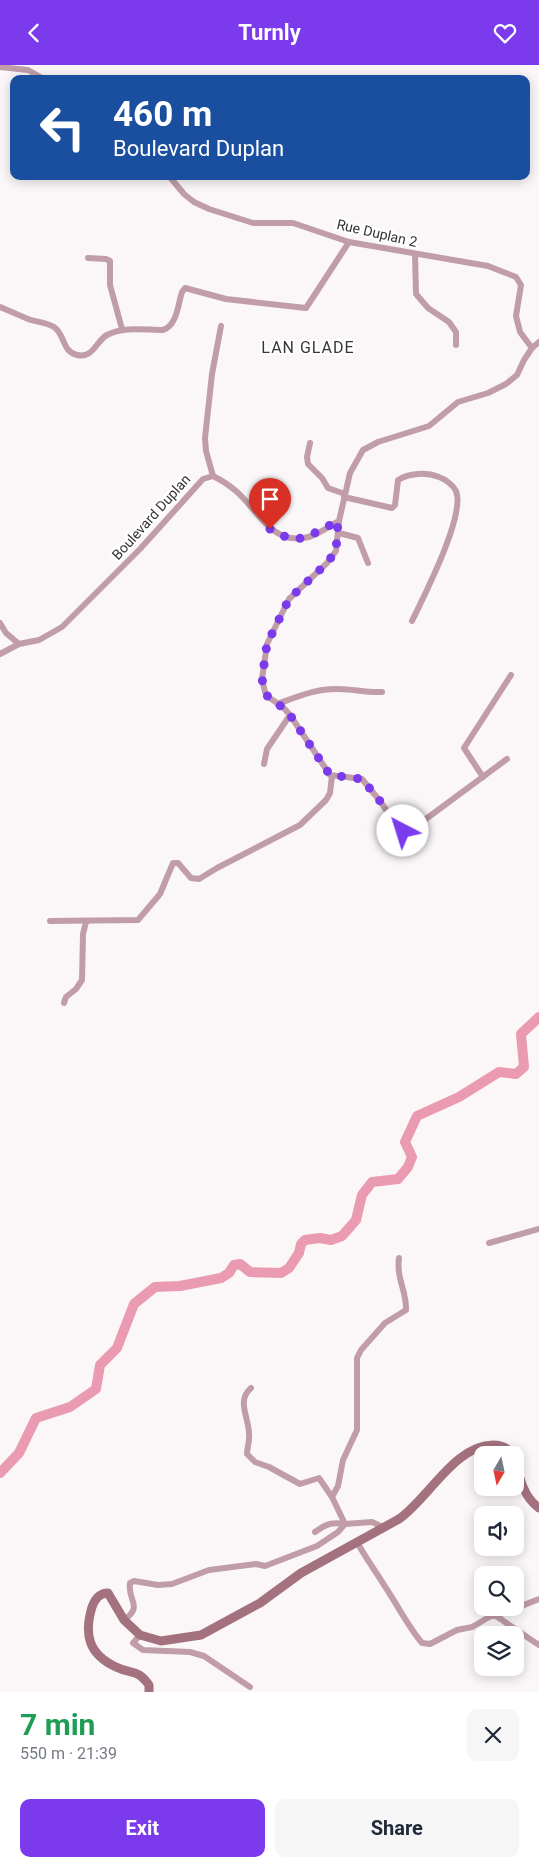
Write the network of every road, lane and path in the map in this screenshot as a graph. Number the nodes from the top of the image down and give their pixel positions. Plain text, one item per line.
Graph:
1 (38, 65) edge
2 (0, 67) edge
3 (38, 74) joint
4 (172, 180) edge
5 (349, 242) junction
6 (415, 254) junction
7 (88, 258) dead end
8 (0, 307) edge
9 (221, 326) dead end
10 (122, 329) junction
11 (539, 342) edge
12 (456, 345) dead end
13 (532, 347) junction
14 (310, 443) dead end
15 (214, 476) junction
16 (344, 495) junction
17 (338, 521) junction
18 (339, 533) junction
19 (368, 563) dead end
20 (412, 621) dead end
21 (0, 623) edge
22 (19, 644) junction
23 (0, 653) edge
24 (511, 675) dead end
25 (382, 692) dead end
26 (277, 704) junction
27 (290, 715) junction
28 (507, 759) dead end
29 (264, 765) dead end
30 (332, 776) junction
31 (483, 777) junction
32 (50, 921) dead end
33 (86, 922) junction
34 (64, 1003) dead end
35 (539, 1229) edge
36 (489, 1243) dead end
37 (399, 1258) dead end
38 (251, 1388) dead end
39 (481, 1446) edge
40 (500, 1446) edge
41 (474, 1450) edge
42 (524, 1488) edge
43 (332, 1497) junction
44 (539, 1508) edge
45 (345, 1525) junction
46 (383, 1527) junction
47 (315, 1532) dead end
48 (357, 1542) junction
49 (539, 1599) edge
50 (524, 1605) edge
51 (491, 1616) edge
52 (496, 1616) edge
53 (124, 1620) junction
54 (140, 1635) junction
55 (539, 1645) edge
56 (250, 1687) dead end
57 (148, 1692) edge

1 - 3 street
2 - 3 street
4 - 5 street, Rue Duplan 2
5 - 6 street, Rue Duplan 2
5 - 10 street
6 - 12 street
6 - 13 street, Rue Duplan 2
7 - 10 street
8 - 10 street
9 - 15 street
11 - 13 street
13 - 16 street
14 - 16 street
15 - 17 street
15 - 22 street, Boulevard Duplan
16 - 17 street
16 - 20 street
17 - 18 street
18 - 19 street
18 - 26 street
21 - 22 street
22 - 23 street, Boulevard Duplan
24 - 31 street
25 - 26 street
26 - 27 street
27 - 29 street
27 - 30 street
28 - 31 street
30 - 31 street
30 - 33 street
32 - 33 street
33 - 34 street
35 - 36 street
37 - 43 street
38 - 43 street
39 - 40 street
41 - 46 street
42 - 44 street
43 - 45 street
45 - 46 street
45 - 47 street
45 - 53 street
46 - 48 street
48 - 51 street
48 - 54 street
49 - 50 street
52 - 55 street
53 - 54 street
53 - 57 street
54 - 56 street

